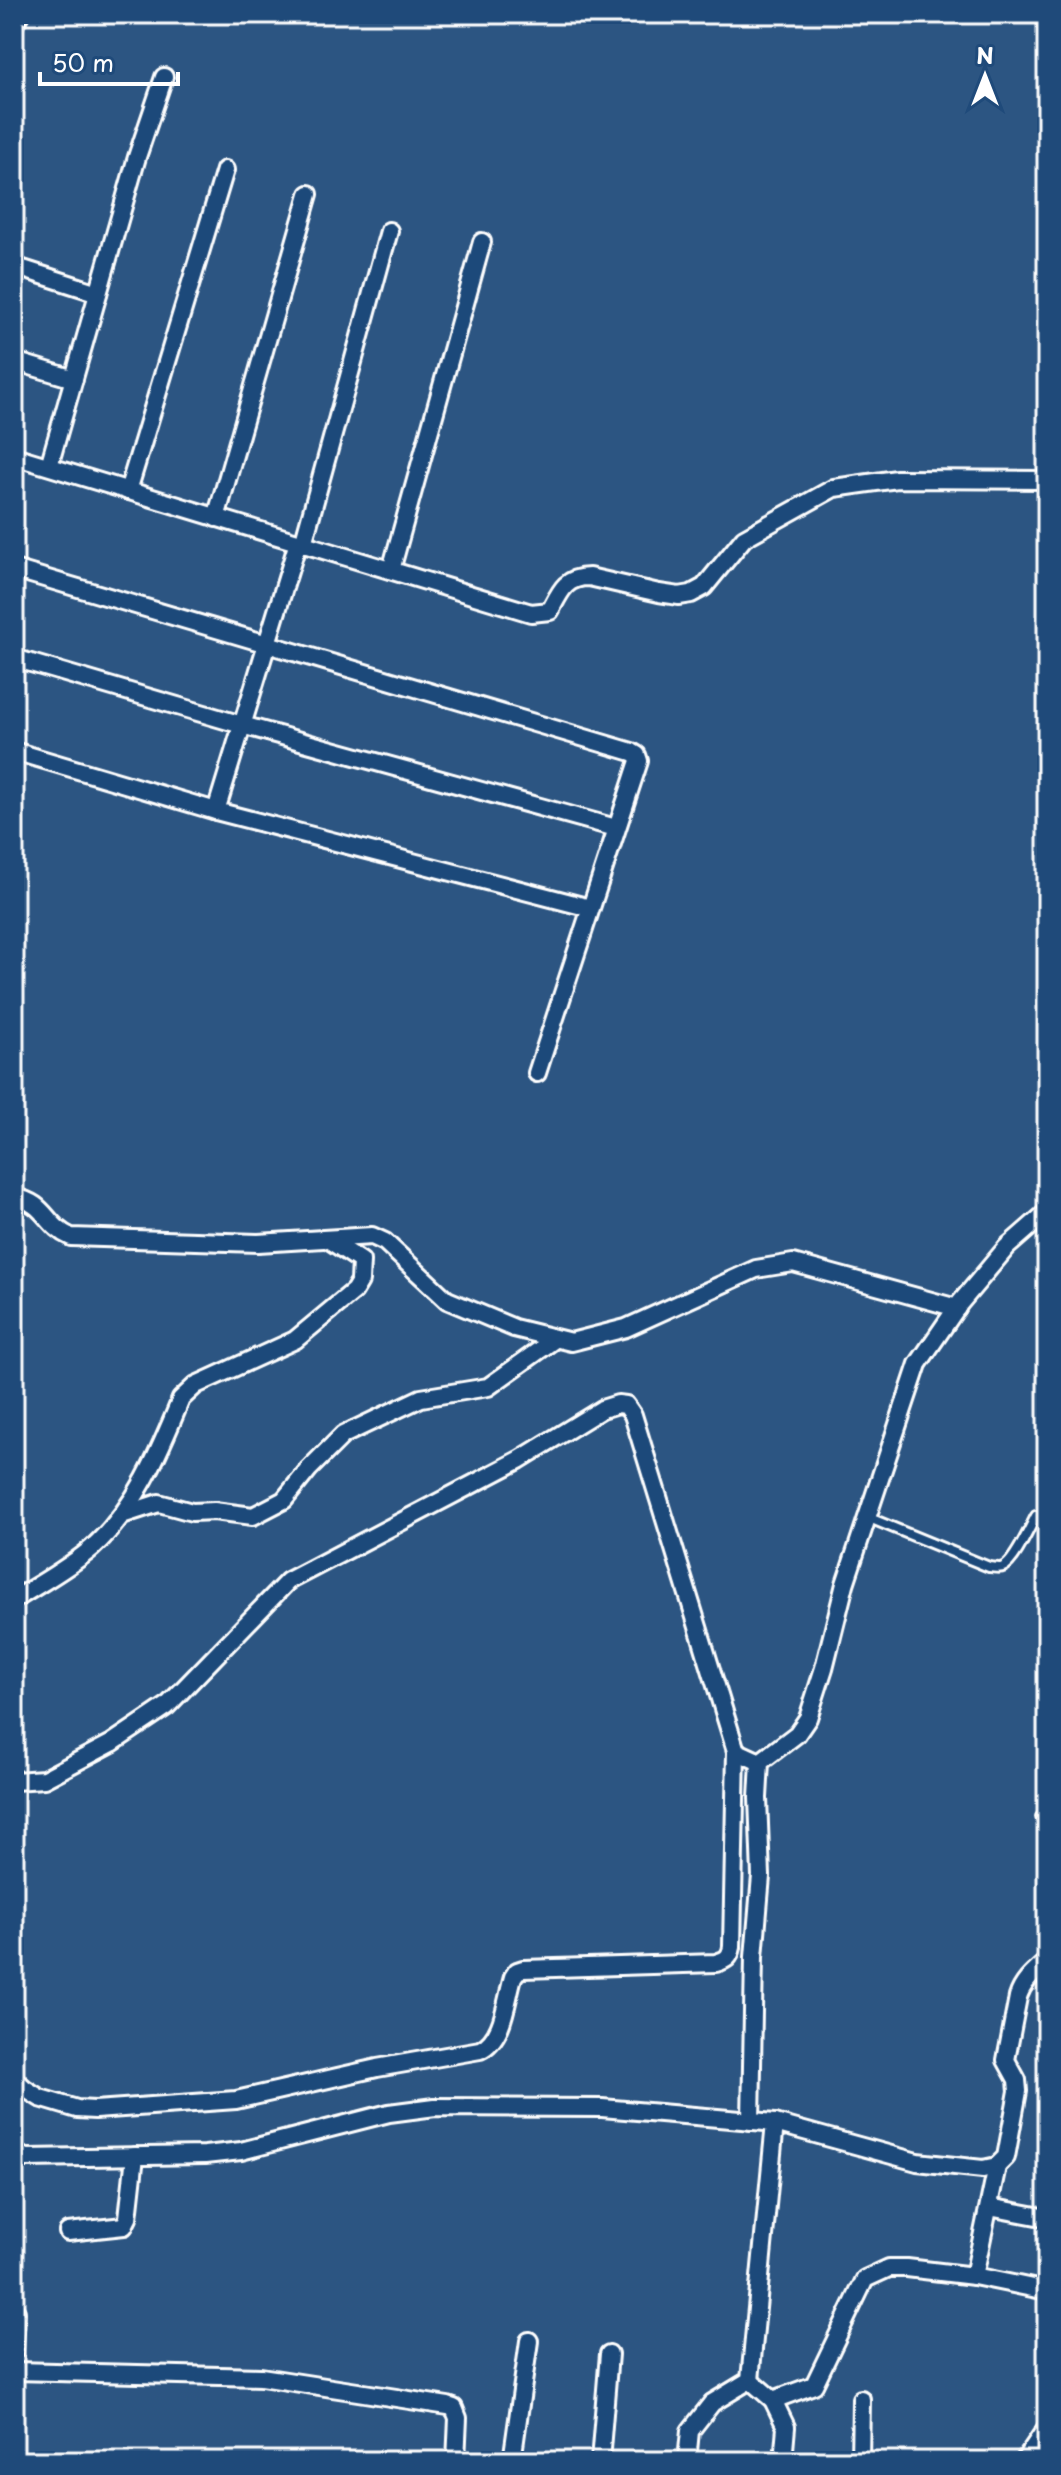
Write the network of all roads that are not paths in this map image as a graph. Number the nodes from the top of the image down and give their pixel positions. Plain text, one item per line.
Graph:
1 (20, 14) edge
2 (14, 25) edge
3 (164, 77) dead end
4 (225, 170) dead end
5 (309, 194) dead end
6 (389, 231) dead end
7 (482, 242) dead end
8 (17, 267) dead end
9 (98, 293) junction
10 (14, 361) edge
11 (74, 379) junction
12 (14, 456) edge
13 (49, 466) junction
14 (1047, 480) edge
15 (128, 491) junction
16 (216, 518) junction
17 (301, 543) junction
18 (14, 569) edge
19 (391, 570) junction
20 (268, 643) junction
21 (14, 658) edge
22 (242, 725) junction
23 (14, 751) edge
24 (216, 811) junction
25 (616, 828) junction
26 (590, 908) junction
27 (537, 1073) dead end
28 (14, 1197) edge
29 (1047, 1212) edge
30 (329, 1240) junction
31 (957, 1308) junction
32 (555, 1339) junction
33 (122, 1515) junction
34 (1036, 1516) dead end
35 (867, 1517) junction
36 (14, 1600) edge
37 (736, 1751) junction
38 (760, 1762) junction
39 (14, 1781) edge
40 (1047, 1961) edge
41 (14, 2079) edge
42 (751, 2121) junction
43 (775, 2123) junction
44 (14, 2154) edge
45 (135, 2156) junction
46 (997, 2166) junction
47 (989, 2207) junction
48 (1047, 2218) edge
49 (68, 2232) dead end
50 (974, 2276) junction
51 (1047, 2291) edge
52 (16, 2312) dead end
53 (529, 2341) dead end
54 (14, 2351) edge
55 (609, 2354) dead end
56 (14, 2371) edge
57 (750, 2380) junction
58 (861, 2399) dead end
59 (773, 2400) junction
60 (1047, 2427) edge
61 (456, 2461) edge
62 (512, 2461) edge
63 (600, 2461) edge
64 (687, 2461) edge
65 (783, 2461) edge
66 (860, 2461) edge
67 (1024, 2461) edge

1 - 2 street
3 - 9 street
4 - 15 street
5 - 16 street
6 - 17 street
7 - 19 street
8 - 9 street
9 - 11 street
10 - 11 street
11 - 13 street
12 - 13 street
13 - 15 street
14 - 19 street
15 - 16 street
16 - 17 street
17 - 19 street
17 - 20 street
18 - 20 street
20 - 22 street
20 - 25 street
21 - 22 street
22 - 24 street
22 - 25 street
23 - 24 street
24 - 26 street
25 - 26 street
26 - 27 street
28 - 30 street
29 - 31 street
30 - 32 street
30 - 33 street
31 - 32 street
31 - 35 street
32 - 33 street
33 - 36 street
34 - 35 lane
35 - 38 street
37 - 38 street
37 - 39 street
37 - 41 street
38 - 42 street
40 - 46 street
42 - 43 street
42 - 45 street
43 - 46 street
43 - 57 street
44 - 45 street
45 - 49 street
46 - 47 street
47 - 48 street
47 - 50 street
50 - 51 street
50 - 59 street
52 - 54 street
53 - 62 street
55 - 63 street
56 - 61 street
57 - 59 street
57 - 64 street
58 - 66 street
59 - 65 street
60 - 67 street

